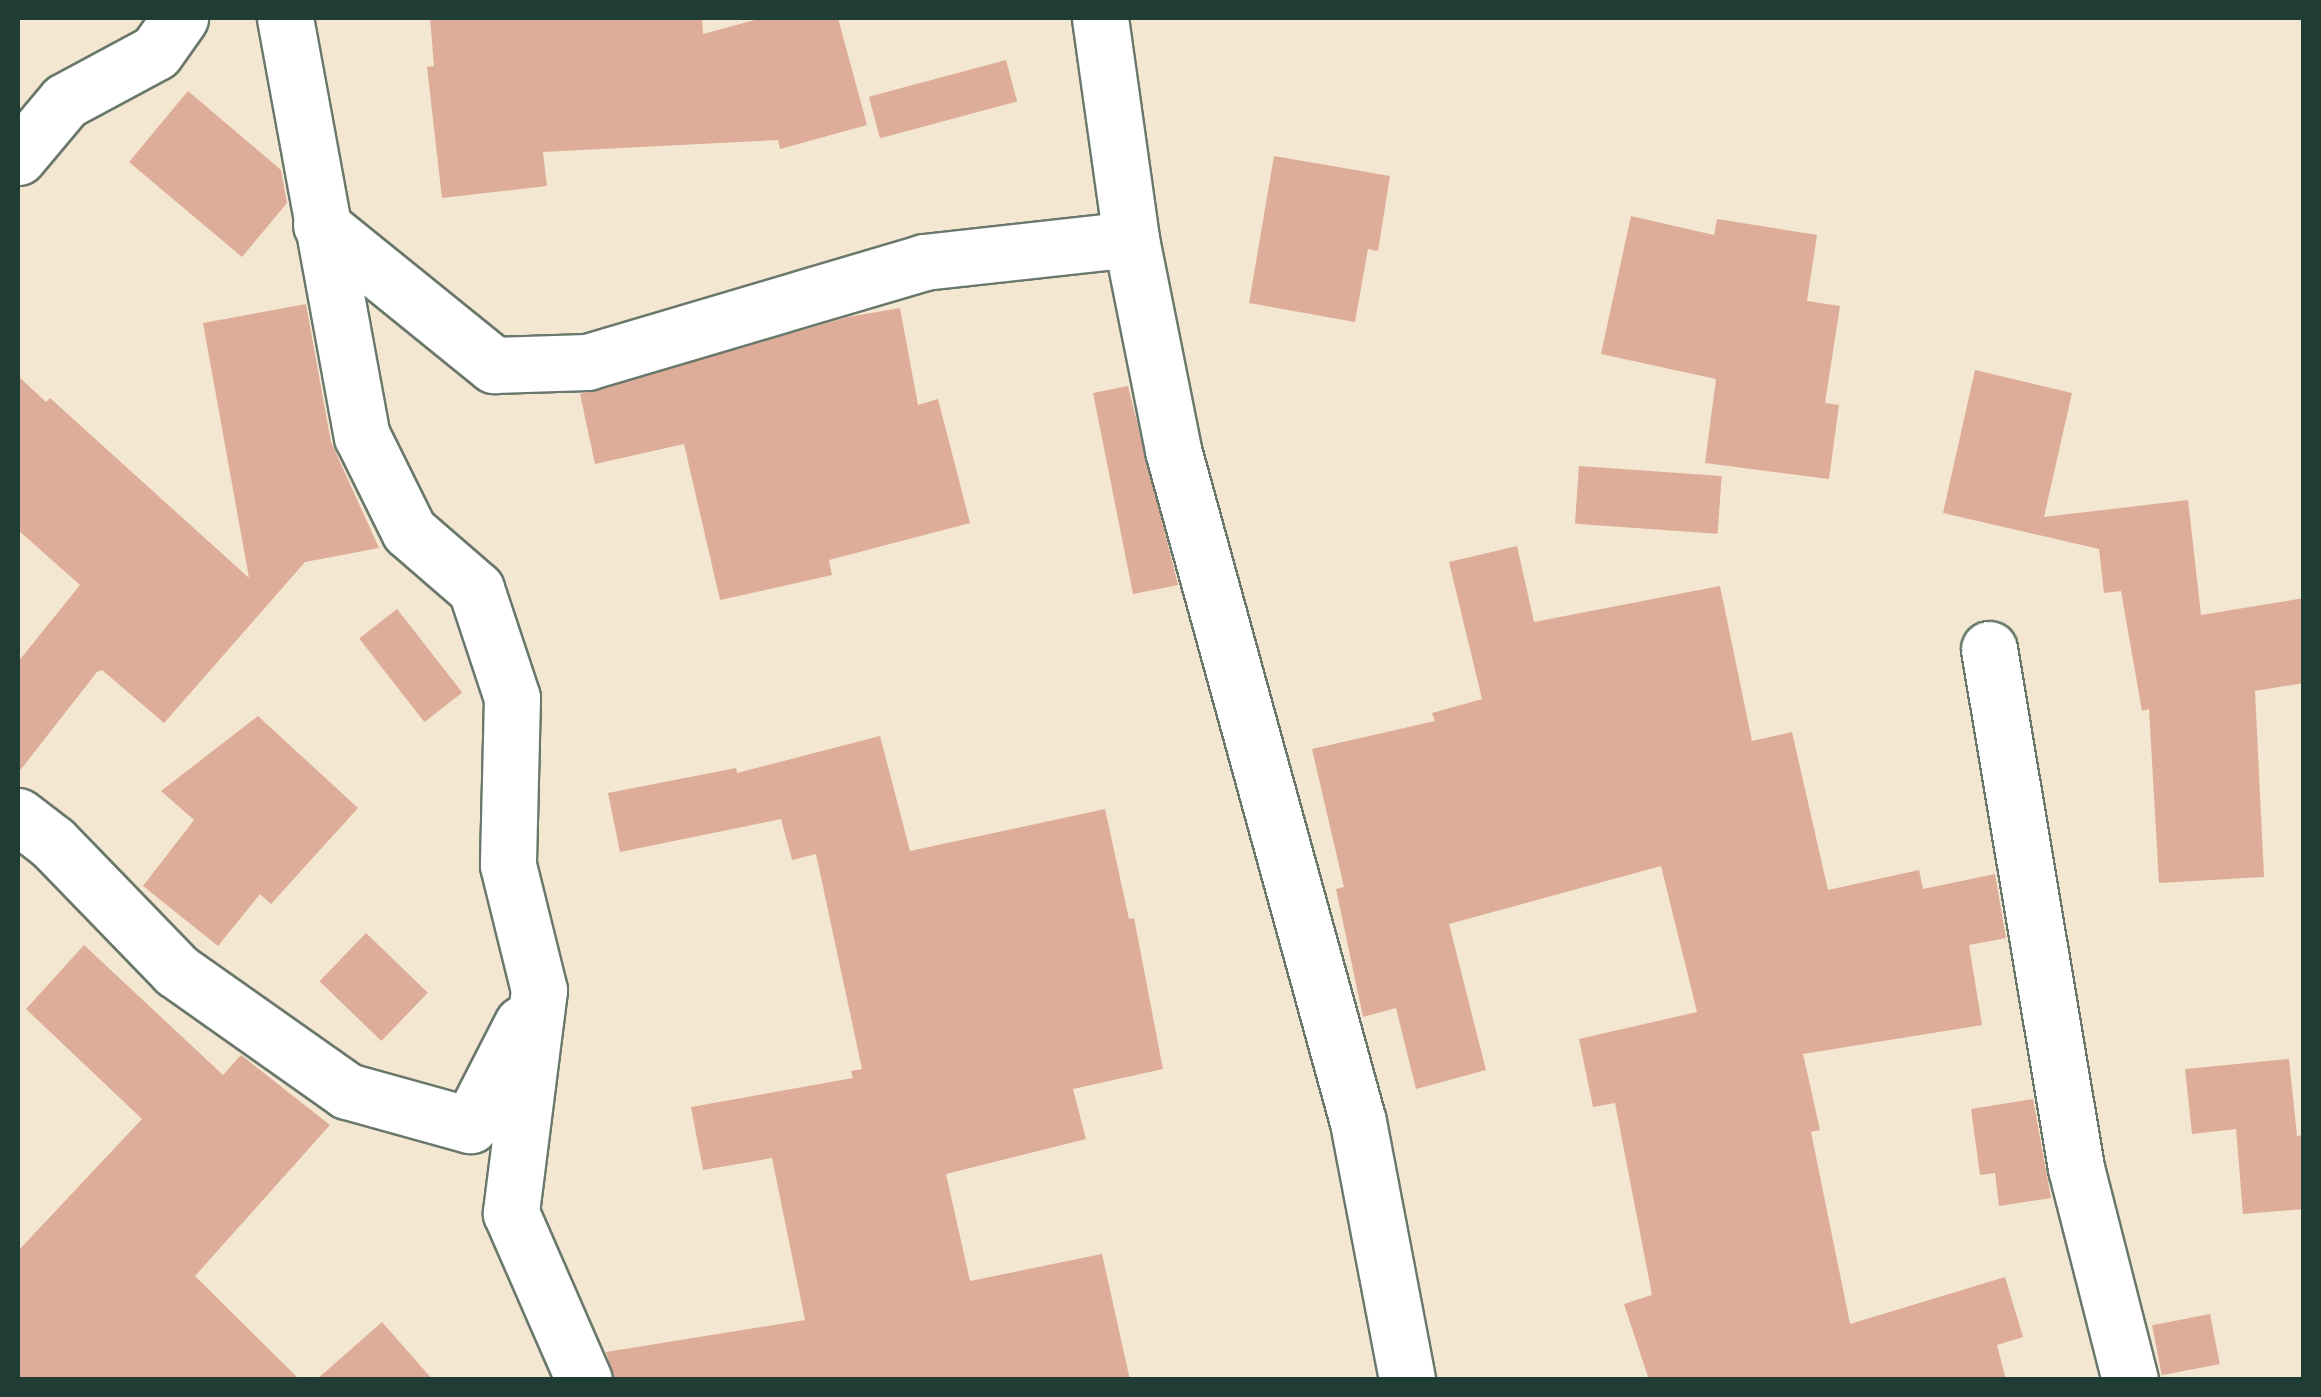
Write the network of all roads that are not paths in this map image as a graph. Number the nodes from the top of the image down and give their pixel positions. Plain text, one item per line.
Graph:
1 (180, 18) edge
2 (285, 18) edge
3 (1100, 18) edge
4 (18, 157) edge
5 (320, 225) junction
6 (1131, 239) junction
7 (1989, 649) dead end
8 (18, 816) edge
9 (539, 990) junction
10 (470, 1126) junction
11 (511, 1212) junction
12 (584, 1380) edge
13 (1407, 1380) edge
14 (2130, 1380) edge

1 - 4 street
2 - 5 street
3 - 6 street
5 - 6 street
5 - 9 street
6 - 13 street
7 - 14 street
8 - 10 street
9 - 10 street
9 - 11 street
10 - 11 street
11 - 12 street

